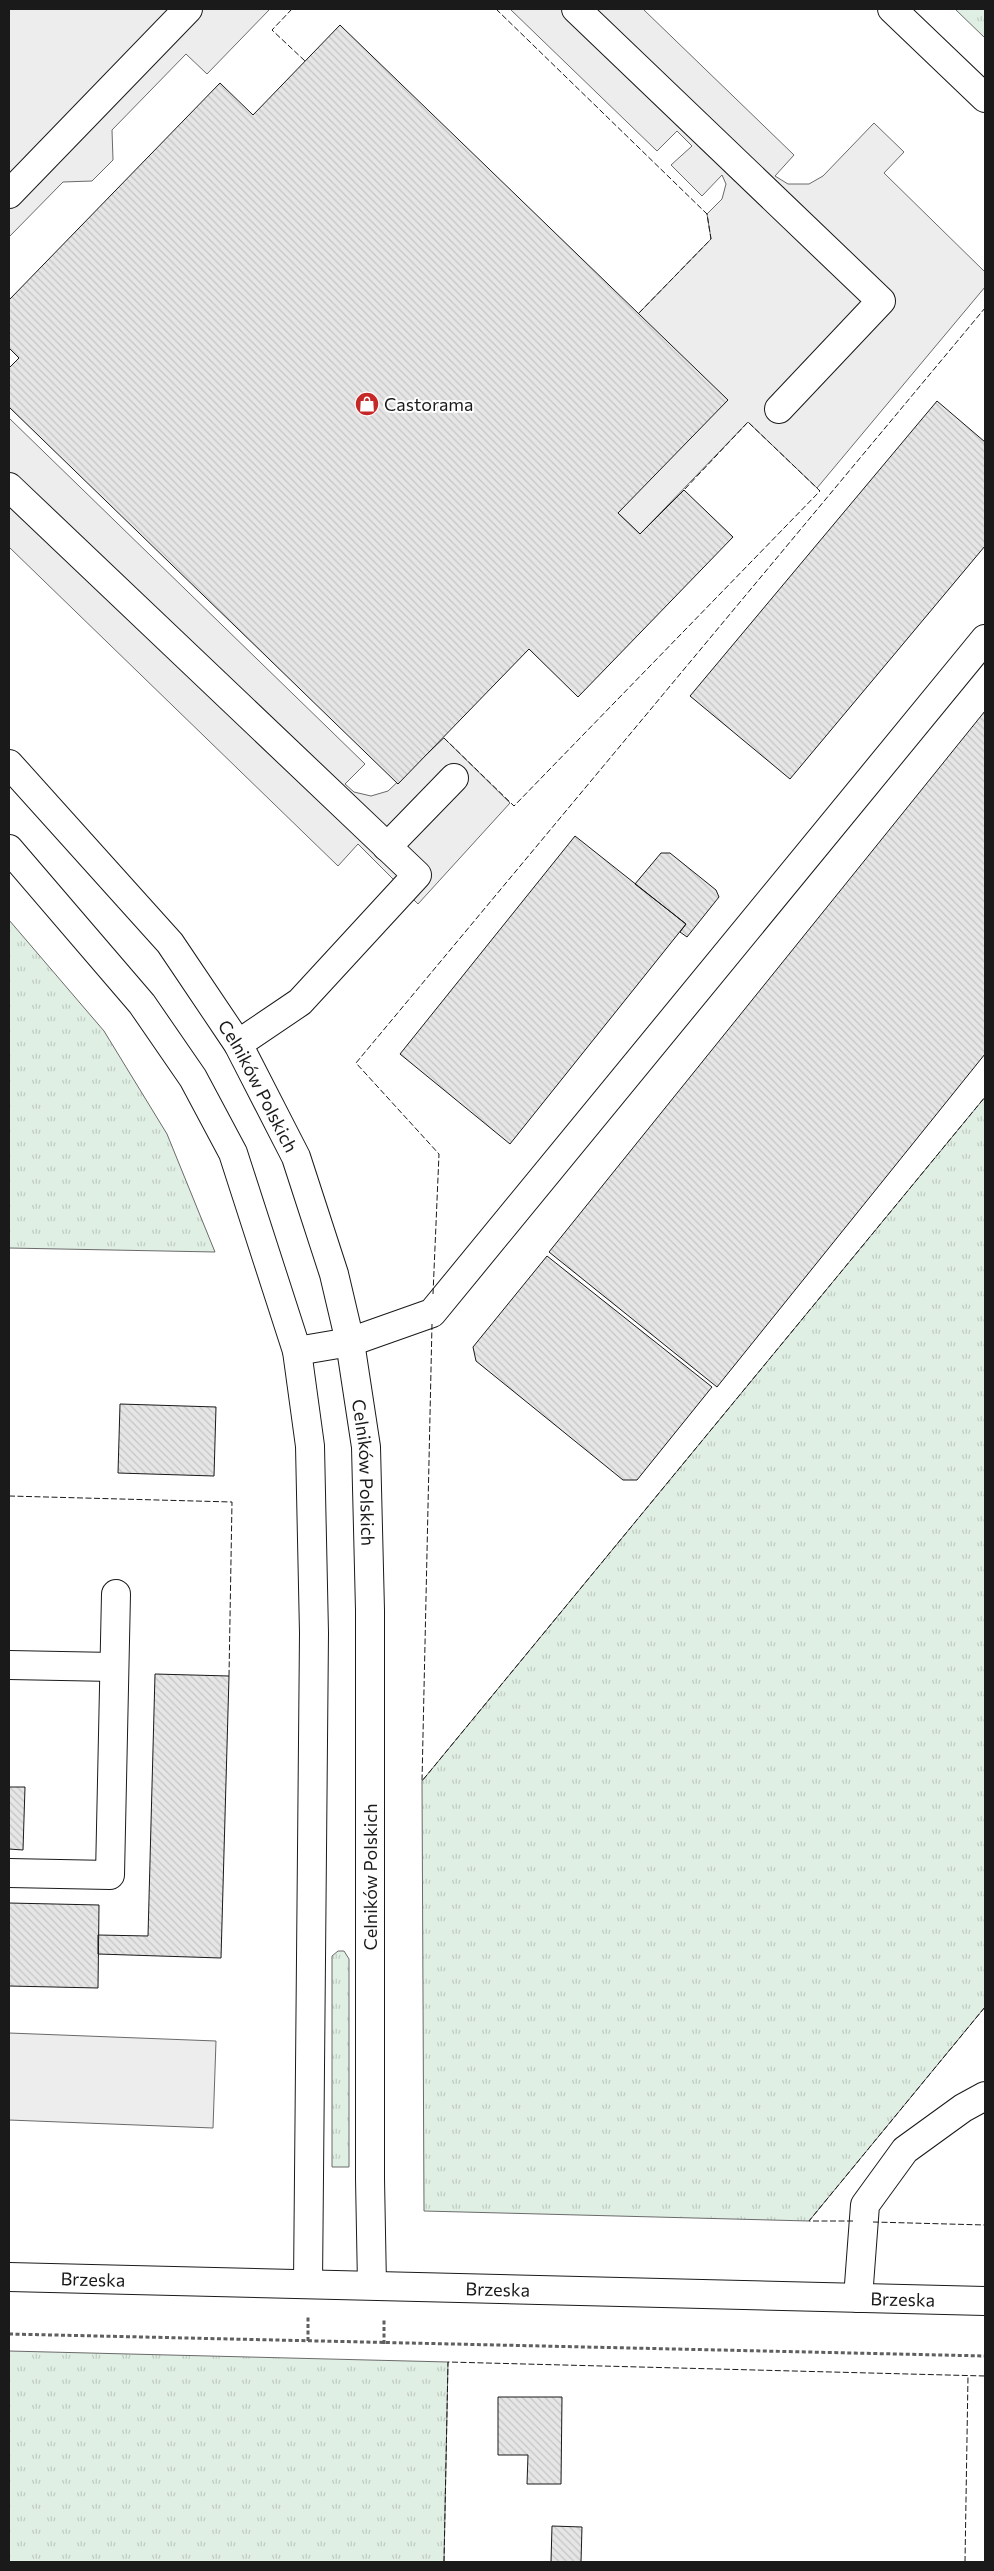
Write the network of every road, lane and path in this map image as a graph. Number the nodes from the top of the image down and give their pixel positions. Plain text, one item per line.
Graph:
1 (188, 9) edge
2 (576, 9) edge
3 (892, 9) edge
4 (985, 98) edge
5 (9, 194) edge
6 (779, 409) dead end
7 (9, 487) edge
8 (985, 639) edge
9 (9, 764) edge
10 (454, 778) dead end
11 (388, 847) junction
12 (9, 849) edge
13 (238, 1044) junction
14 (350, 1342) junction
15 (297, 1351) junction
16 (116, 1594) dead end
17 (9, 1665) edge
18 (114, 1668) junction
19 (9, 1873) edge
20 (985, 2096) edge
21 (9, 2277) edge
22 (308, 2284) junction
23 (372, 2285) junction
24 (858, 2298) junction
25 (985, 2301) edge
26 (9, 2334) edge
27 (985, 2356) edge

1 - 5 main road
2 - 6 main road
3 - 4 main road
7 - 11 main road
8 - 14 main road
9 - 13 main road, Celników Polskich
10 - 11 main road
11 - 13 main road
12 - 15 main road
13 - 14 main road, Celników Polskich
14 - 15 main road
14 - 23 main road, Celników Polskich
15 - 22 main road
16 - 18 main road
17 - 18 main road
18 - 19 main road
20 - 24 main road
21 - 22 main road, Brzeska
22 - 23 main road, Brzeska
23 - 24 main road, Brzeska
24 - 25 main road, Brzeska
26 - 27 path

